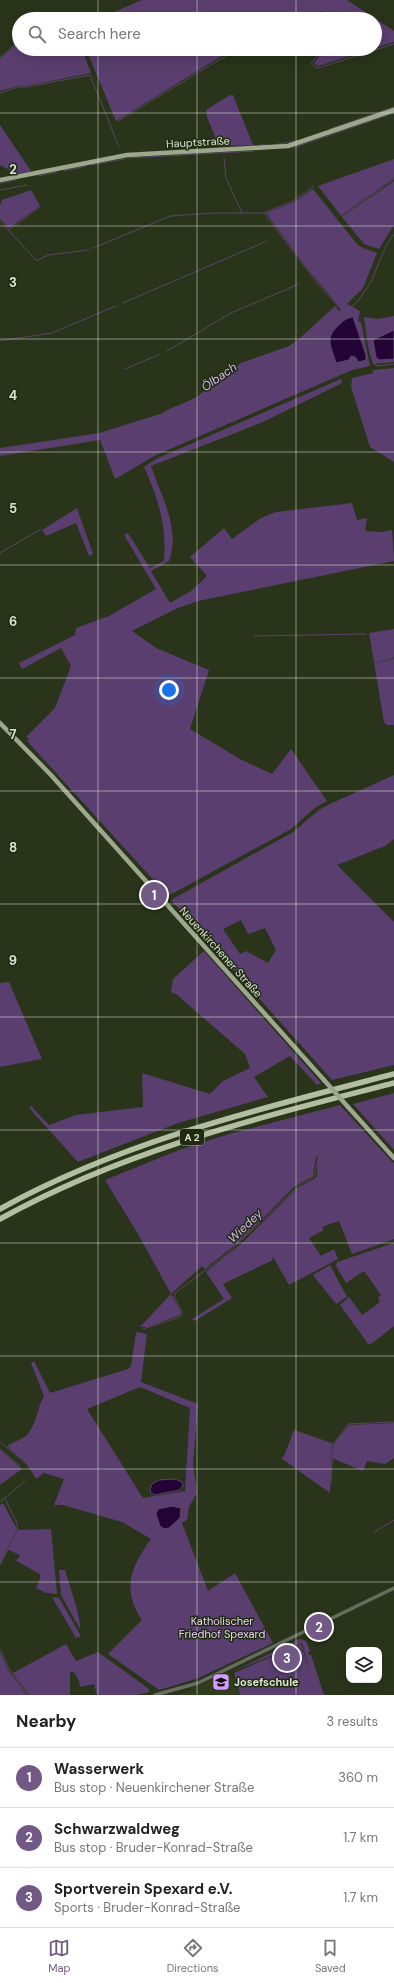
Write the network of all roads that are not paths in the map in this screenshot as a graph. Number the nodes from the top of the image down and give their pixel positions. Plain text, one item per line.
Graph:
1 (394, 110) edge
2 (0, 180) edge
3 (0, 723) edge
4 (394, 1074) edge
5 (394, 1083) edge
6 (394, 1158) edge
7 (0, 1209) edge
8 (0, 1219) edge
9 (394, 1588) edge
10 (155, 1695) edge

1 - 2 main road, Hauptstraße
3 - 6 main road, Neuenkirchener Straße, bridge
4 - 7 highway, A 2
5 - 8 highway, A 2
9 - 10 street

